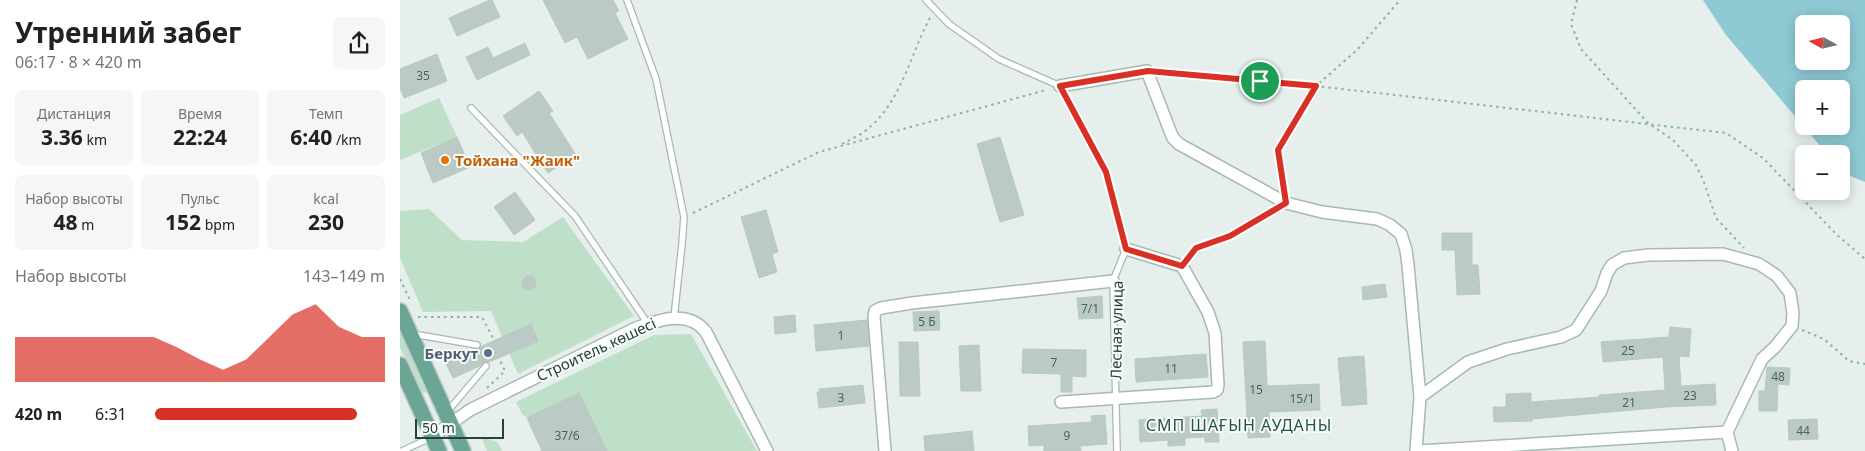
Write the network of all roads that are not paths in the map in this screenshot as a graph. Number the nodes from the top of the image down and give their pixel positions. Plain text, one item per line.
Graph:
1 (627, 0) edge
2 (926, 0) edge
3 (1060, 86) junction
4 (472, 108) dead end
5 (1286, 203) junction
6 (1126, 249) junction
7 (1182, 266) junction
8 (1113, 281) junction
9 (407, 310) edge
10 (674, 318) junction
11 (648, 324) junction
12 (410, 333) junction
13 (477, 345) dead end
14 (400, 365) edge
15 (486, 366) dead end
16 (1420, 397) junction
17 (1115, 400) junction
18 (1061, 402) dead end
19 (448, 419) junction
20 (1727, 432) junction
21 (432, 436) junction
22 (402, 451) edge
23 (439, 451) edge
24 (463, 451) edge
25 (767, 451) edge
26 (885, 451) edge
27 (1116, 451) edge
28 (1418, 451) edge
29 (1732, 451) edge

1 - 10 lane
2 - 3 lane
3 - 5 street
3 - 6 lane
4 - 11 lane
5 - 7 lane
5 - 16 street
6 - 7 street
6 - 8 lane, Лесная улица
7 - 17 street
8 - 17 lane, Лесная улица
8 - 26 street
9 - 12 main road
10 - 11 street, Строитель көшесі
10 - 25 street, Строитель көшесі
11 - 19 street, Строитель көшесі
12 - 13 lane
12 - 19 main road
14 - 21 main road
15 - 19 lane
16 - 20 street
16 - 28 street
17 - 18 street
17 - 27 lane, Лесная улица
19 - 21 street, Строитель көшесі
19 - 24 main road
20 - 28 street
20 - 29 street
21 - 22 lane
21 - 23 main road

